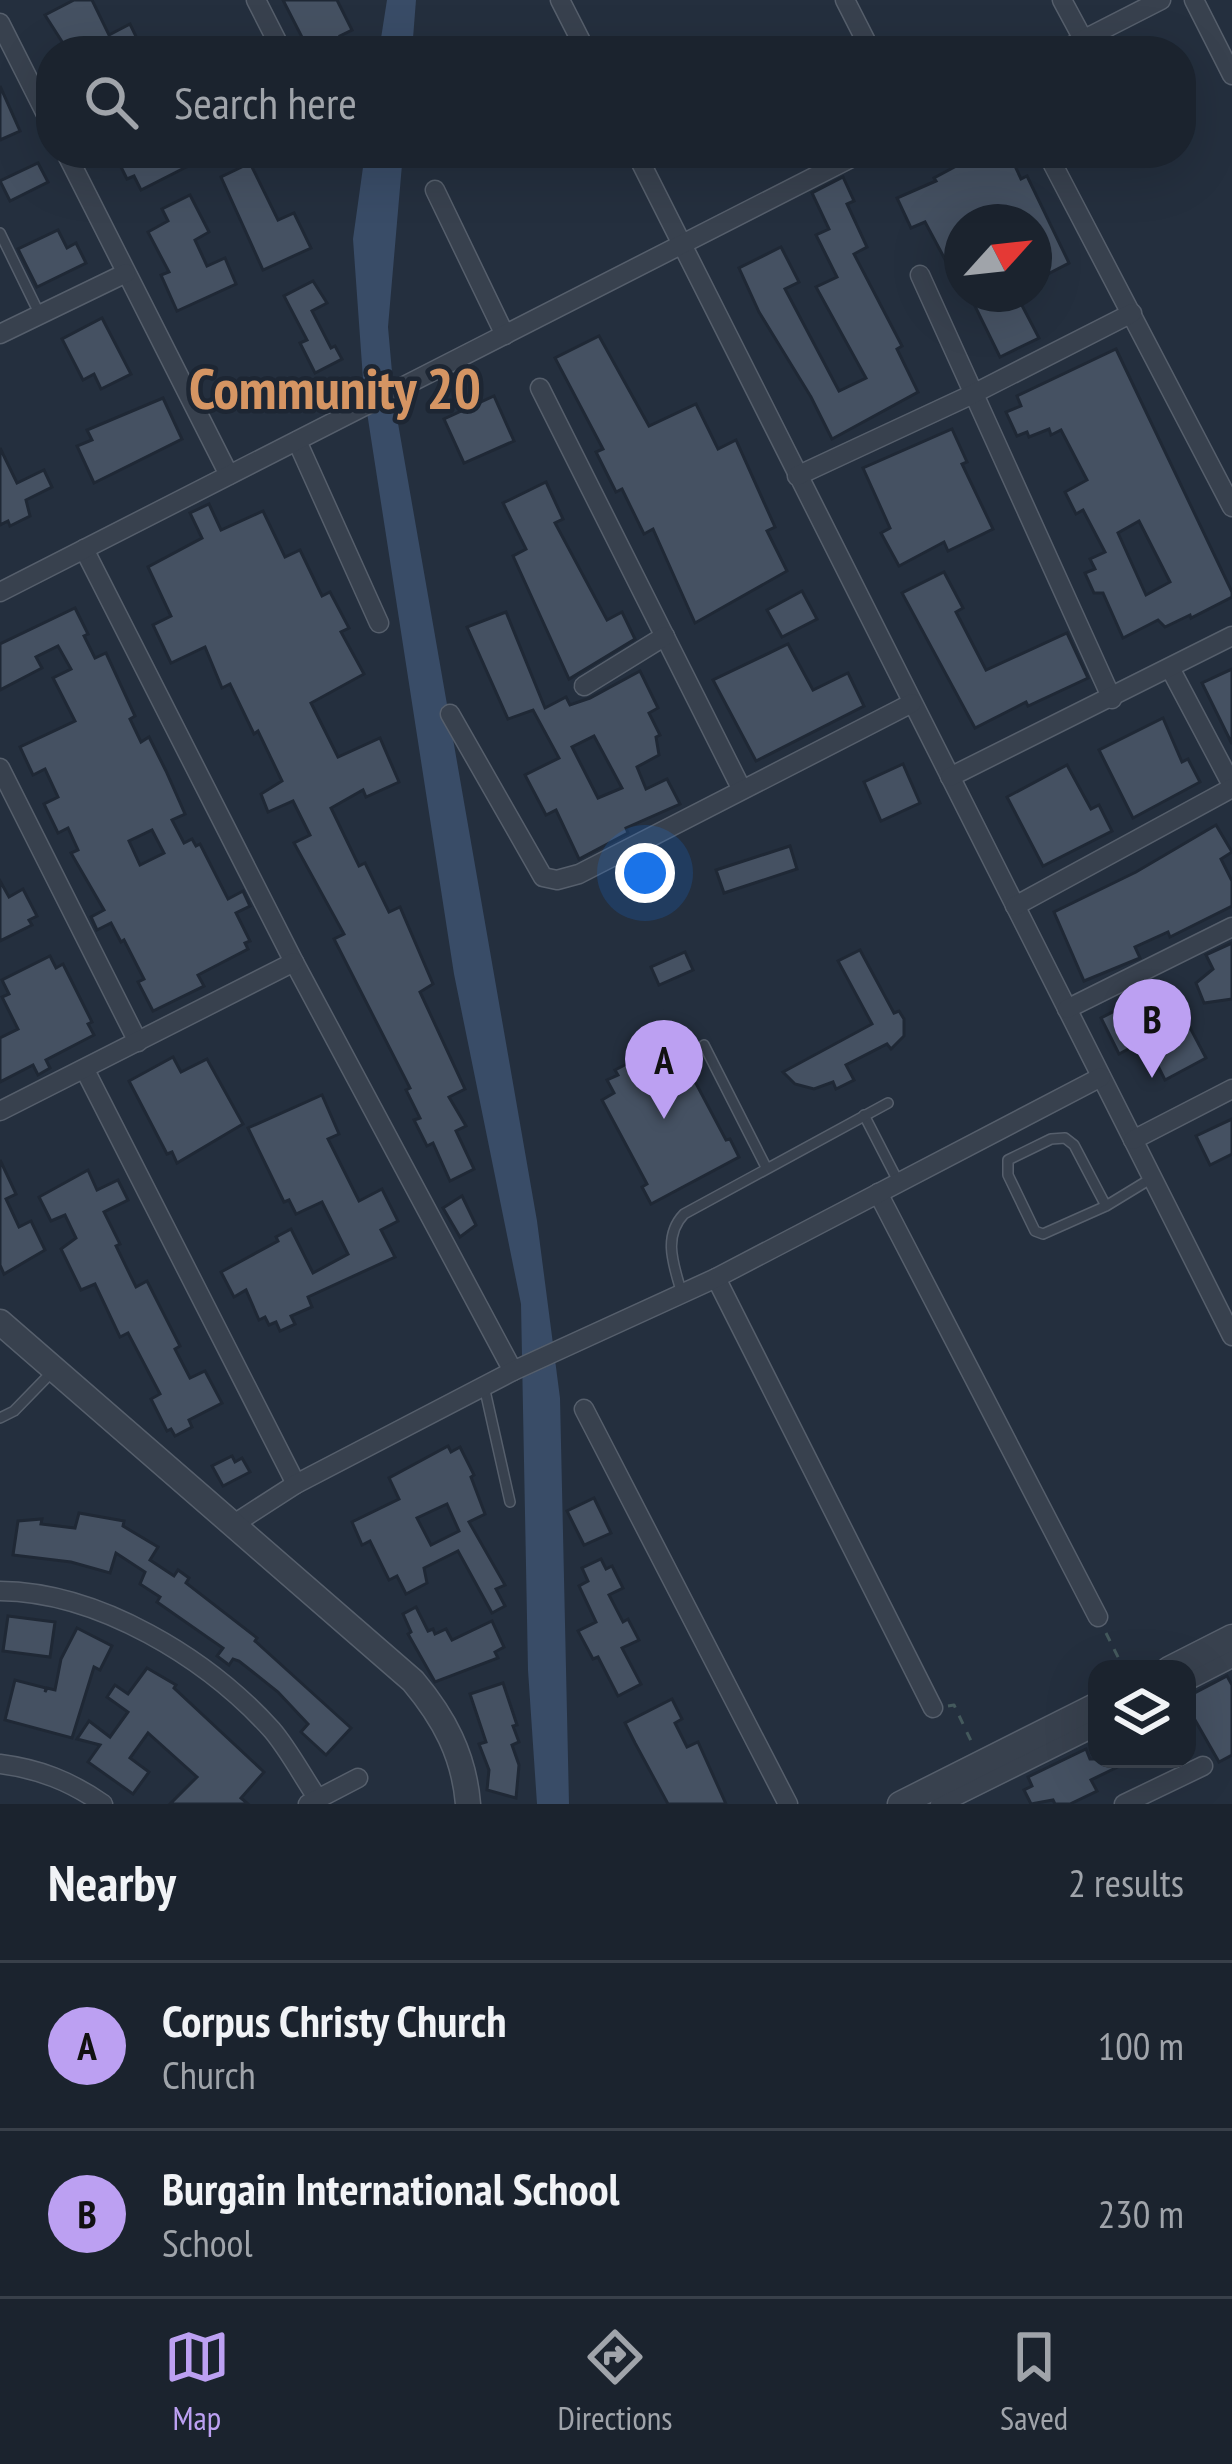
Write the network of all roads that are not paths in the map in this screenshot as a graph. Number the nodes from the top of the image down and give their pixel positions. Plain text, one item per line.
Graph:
1 (256, 0) edge
2 (560, 0) edge
3 (845, 0) edge
4 (1061, 0) edge
5 (1161, 0) edge
6 (1194, 0) edge
7 (0, 23) edge
8 (274, 36) edge
9 (578, 36) edge
10 (863, 36) edge
11 (1081, 36) edge
12 (1091, 36) edge
13 (1232, 76) edge
14 (36, 94) edge
15 (74, 168) edge
16 (644, 168) edge
17 (832, 168) edge
18 (1055, 168) edge
19 (435, 190) dead end
20 (0, 233) edge
21 (682, 245) junction
22 (126, 272) junction
23 (920, 275) dead end
24 (1132, 314) junction
25 (40, 315) junction
26 (0, 334) edge
27 (506, 335) junction
28 (540, 388) dead end
29 (974, 394) junction
30 (297, 441) junction
31 (229, 476) junction
32 (797, 476) junction
33 (1232, 507) edge
34 (84, 549) junction
35 (0, 592) edge
36 (379, 623) dead end
37 (665, 636) junction
38 (1232, 636) edge
39 (1170, 668) junction
40 (584, 686) dead end
41 (1112, 699) junction
42 (912, 703) junction
43 (450, 714) dead end
44 (1225, 755) edge
45 (0, 768) edge
46 (950, 777) junction
47 (1232, 786) edge
48 (741, 788) junction
49 (1015, 906) junction
50 (1232, 927) edge
51 (293, 962) junction
52 (1066, 1009) junction
53 (138, 1042) junction
54 (704, 1045) dead end
55 (85, 1070) junction
56 (1101, 1077) junction
57 (1232, 1089) edge
58 (888, 1103) dead end
59 (0, 1111) edge
60 (864, 1115) junction
61 (1133, 1140) junction
62 (766, 1167) junction
63 (1152, 1178) junction
64 (899, 1183) junction
65 (878, 1193) junction
66 (1106, 1206) junction
67 (716, 1278) junction
68 (682, 1294) junction
69 (0, 1322) edge
70 (1232, 1336) edge
71 (55, 1370) junction
72 (515, 1370) junction
73 (484, 1386) junction
74 (584, 1409) dead end
75 (0, 1418) edge
76 (296, 1484) junction
77 (509, 1502) dead end
78 (234, 1524) junction
79 (0, 1592) edge
80 (1098, 1617) road end
81 (1231, 1646) edge
82 (1193, 1660) edge
83 (1196, 1674) edge
84 (933, 1708) road end
85 (1088, 1710) edge
86 (1088, 1730) edge
87 (0, 1765) edge
88 (1203, 1766) dead end
89 (358, 1778) dead end
90 (312, 1802) edge
91 (103, 1804) edge
92 (468, 1804) edge
93 (788, 1804) edge
94 (901, 1804) edge
95 (940, 1804) edge
96 (1124, 1804) edge

1 - 8 street
2 - 9 street
3 - 10 street
4 - 11 street
5 - 12 street
6 - 13 street
7 - 14 street
15 - 22 street
16 - 21 street
17 - 21 street
18 - 24 street
19 - 27 street
20 - 25 lane
21 - 27 street
21 - 32 street
22 - 25 street
22 - 31 street
23 - 29 street
24 - 29 street
24 - 33 street
25 - 26 street
27 - 30 street
28 - 37 street
29 - 32 street
29 - 41 street
30 - 31 street
30 - 36 street
31 - 34 street
32 - 42 street
34 - 35 street
34 - 51 street
37 - 40 street
37 - 48 street
38 - 39 street
39 - 41 street
39 - 44 street
41 - 46 street
42 - 46 street
42 - 48 street
43 - 48 street
44 - 47 street
45 - 53 street
46 - 49 street
47 - 49 street
49 - 52 street
50 - 52 street
51 - 53 street
51 - 72 street
52 - 56 street
53 - 55 street
54 - 62 lane
55 - 59 street
55 - 76 street
56 - 61 street
56 - 64 street
57 - 61 street
58 - 60 lane
60 - 62 lane
60 - 64 lane
61 - 63 street
62 - 68 lane
63 - 66 lane
63 - 70 street
64 - 65 street
65 - 67 street
65 - 80 street
66 - 66 lane
67 - 68 street
67 - 84 street
68 - 72 street
69 - 71 street
71 - 75 lane
71 - 78 street
72 - 73 street
73 - 76 street
73 - 77 lane
74 - 93 street
76 - 78 street
78 - 92 street
79 - 90 street
81 - 82 street
81 - 83 street
85 - 94 street
86 - 95 street
87 - 91 street
88 - 96 street
89 - 90 street

